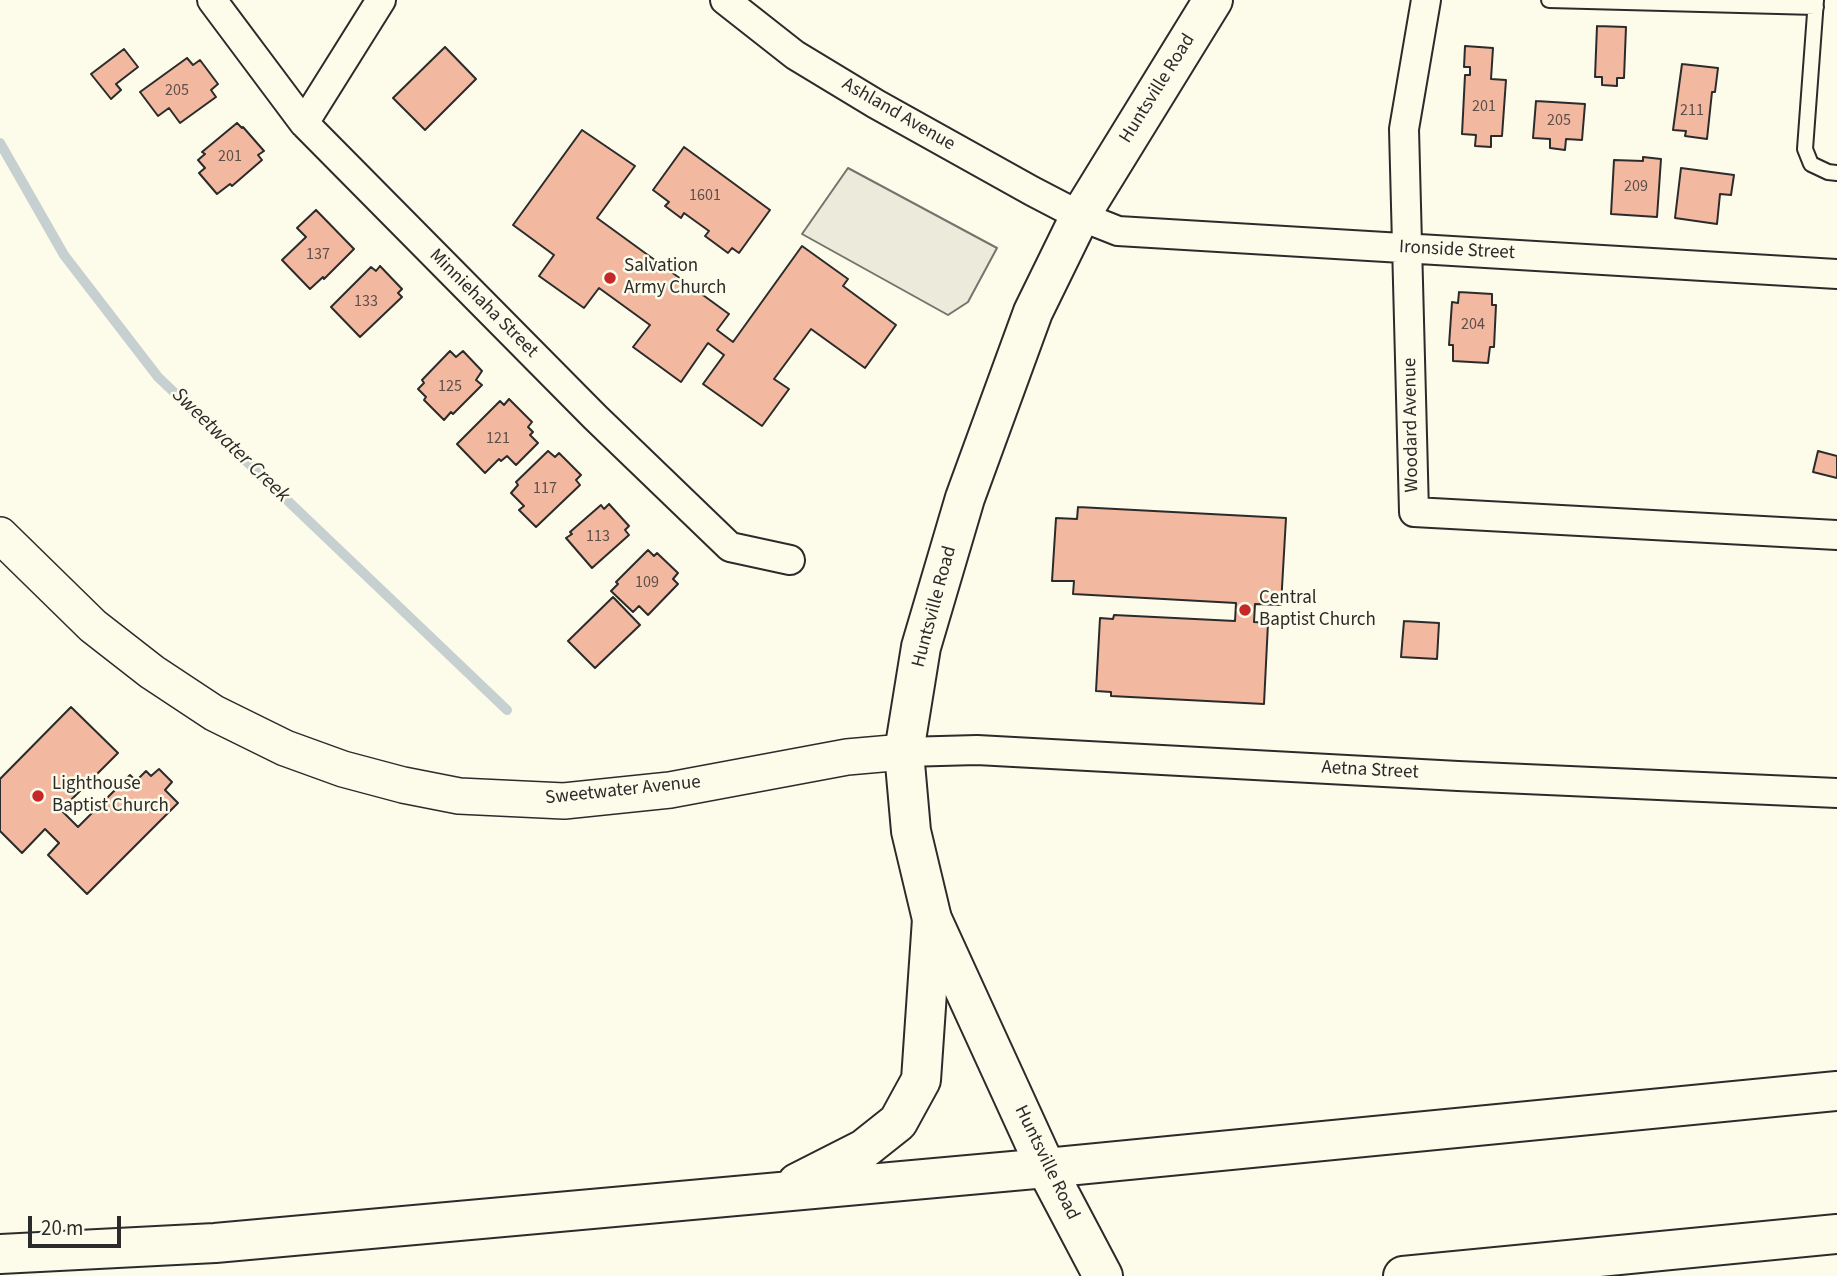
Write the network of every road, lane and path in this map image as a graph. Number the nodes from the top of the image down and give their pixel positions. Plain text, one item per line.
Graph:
1 (212, 0) edge
2 (381, 0) edge
3 (725, 0) edge
4 (1213, 0) edge
5 (1426, 0) edge
6 (1549, 0) edge
7 (1781, 3) edge
8 (1816, 3) edge
9 (304, 123) junction
10 (1837, 173) edge
11 (1080, 216) junction
12 (1408, 249) junction
13 (1837, 274) edge
14 (0, 535) edge
15 (1837, 535) edge
16 (790, 560) dead end
17 (904, 752) junction
18 (1837, 793) edge
19 (932, 919) junction
20 (1837, 1091) edge
21 (1046, 1168) junction
22 (779, 1192) junction
23 (1837, 1234) edge
24 (0, 1254) edge
25 (1411, 1275) edge
26 (1102, 1276) edge

1 - 9 street, Minniehaha Street
2 - 9 street
3 - 11 street, Ashland Avenue
4 - 11 main road, Huntsville Road
5 - 12 street, Woodard Avenue
6 - 7 lane
7 - 8 lane
8 - 10 lane
9 - 16 street, Minniehaha Street
11 - 12 street, Ironside Street
11 - 17 main road, Huntsville Road
12 - 13 street, Ironside Street
12 - 15 street, Woodard Avenue
14 - 17 street, Sweetwater Avenue
17 - 18 street, Aetna Street
17 - 19 main road, Huntsville Road
19 - 21 main road, Huntsville Road
19 - 22 main road
20 - 21 main road
21 - 22 main road
21 - 26 main road, Huntsville Road
22 - 24 main road
23 - 25 main road

